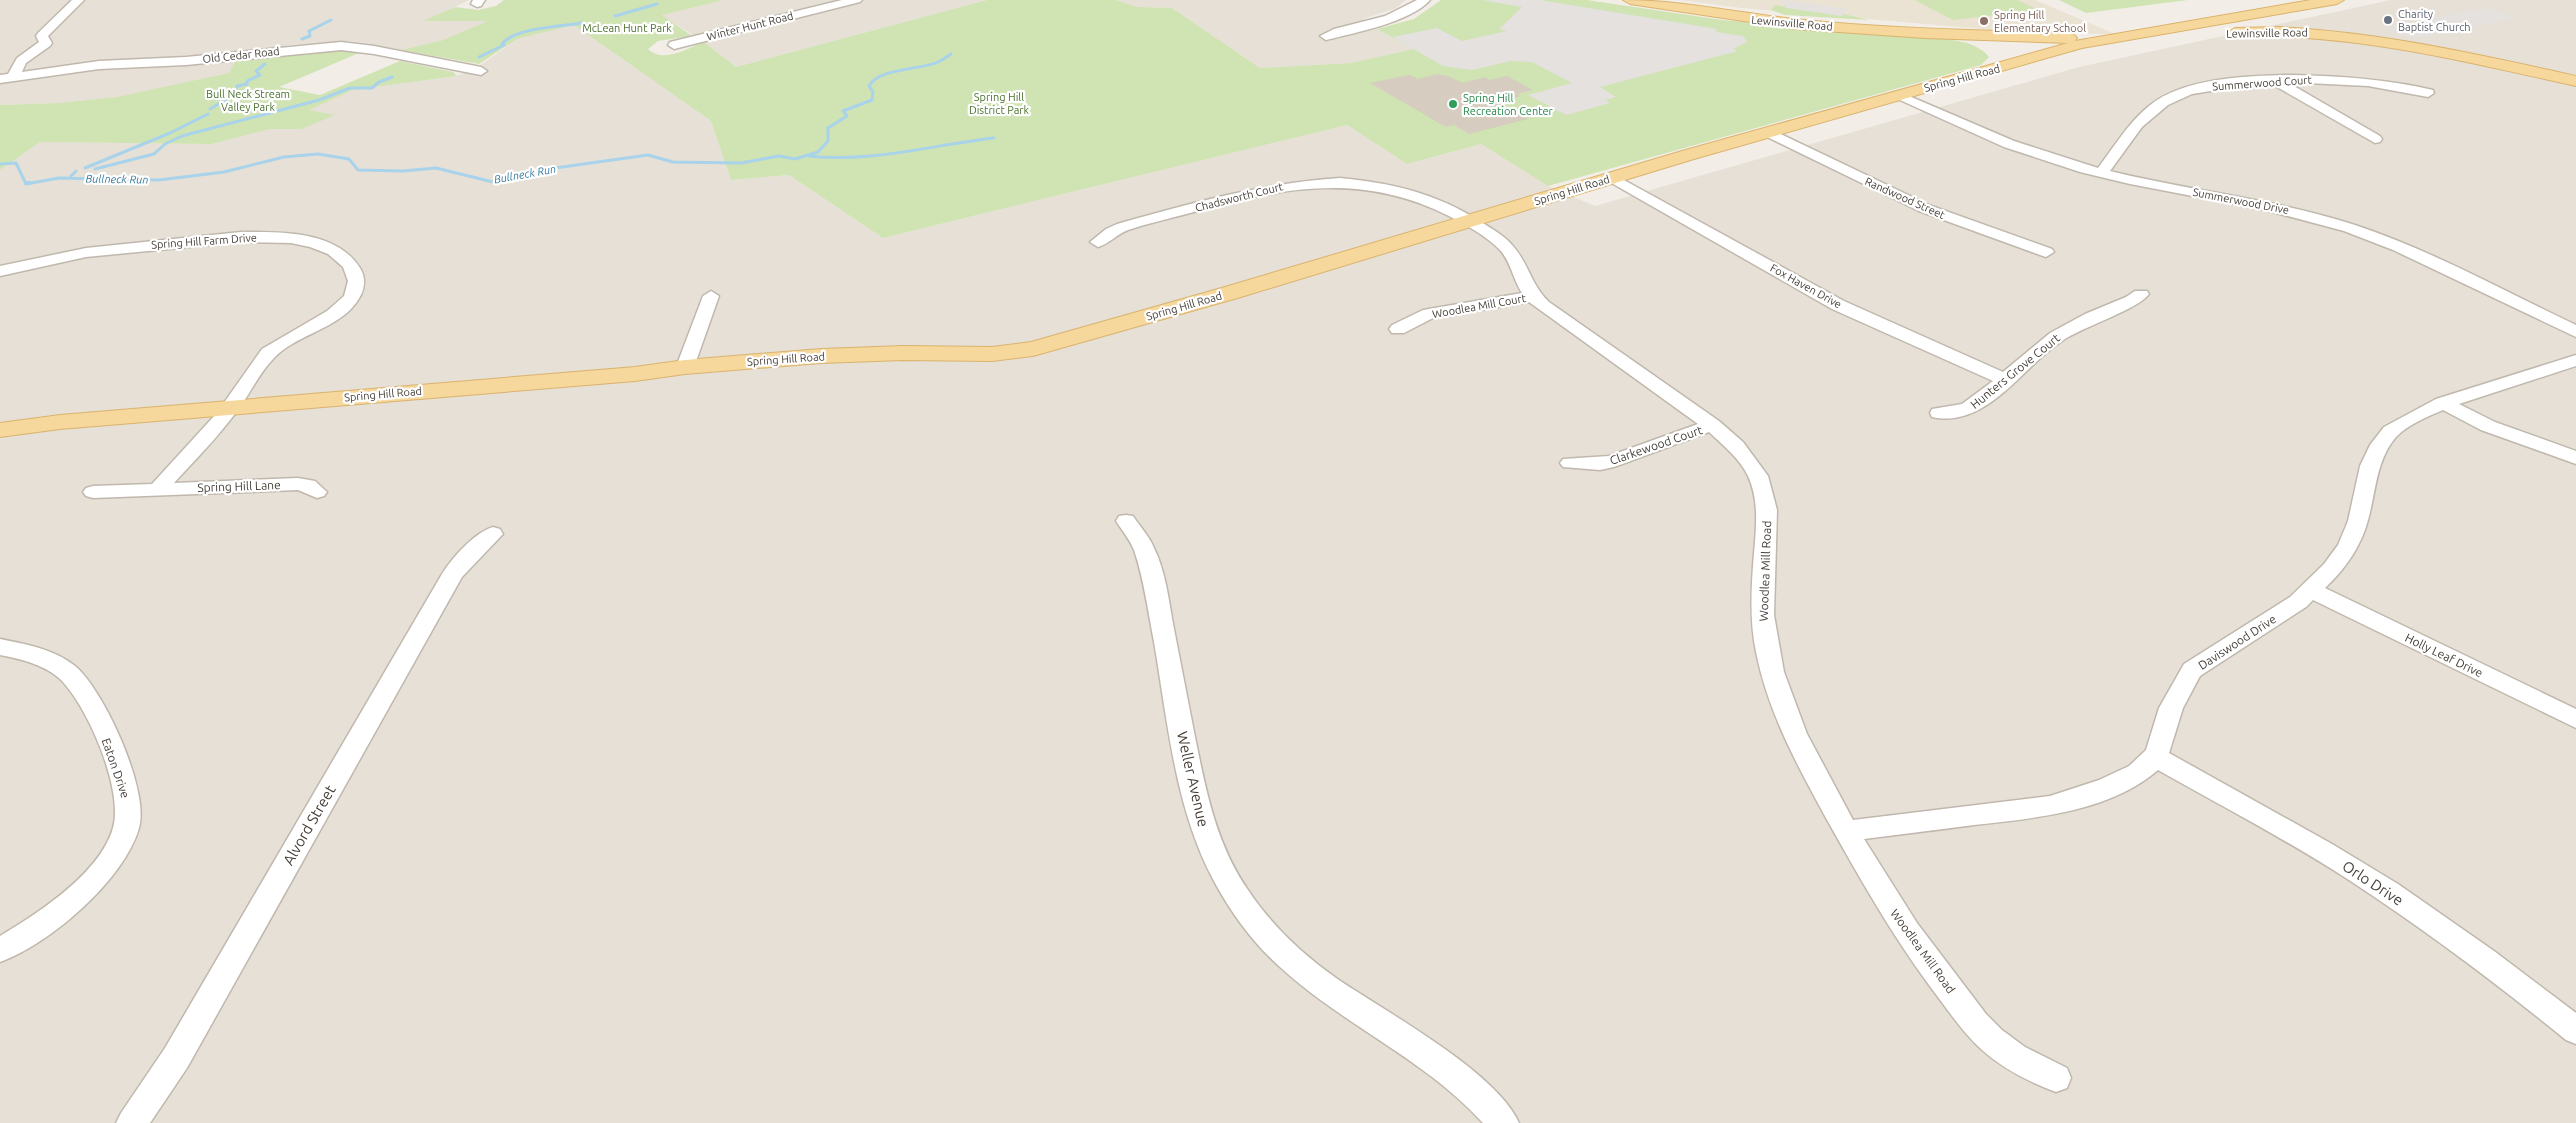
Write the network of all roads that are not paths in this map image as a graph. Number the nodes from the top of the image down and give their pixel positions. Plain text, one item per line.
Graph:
1 (78, 0) edge
2 (856, 0) edge
3 (1424, 0) edge
4 (1630, 0) edge
5 (1657, 0) edge
6 (2338, 0) edge
7 (2278, 11) junction
8 (1758, 14) junction
9 (1741, 18) junction
10 (1875, 24) junction
11 (2190, 25) junction
12 (1852, 28) junction
13 (2302, 31) junction
14 (1925, 32) junction
15 (1954, 33) junction
16 (1326, 36) dead end
17 (2117, 37) junction
18 (2030, 38) junction
19 (674, 45) dead end
20 (481, 71) dead end
21 (6, 78) edge
22 (1959, 79) junction
23 (2275, 80) junction
24 (2576, 82) edge
25 (2428, 93) dead end
26 (1897, 96) junction
27 (1768, 132) junction
28 (2375, 139) dead end
29 (2101, 173) junction
30 (1613, 178) junction
31 (1469, 221) junction
32 (1098, 242) dead end
33 (2046, 252) dead end
34 (0, 271) edge
35 (2142, 294) dead end
36 (711, 296) dead end
37 (1533, 296) junction
38 (1398, 330) dead end
39 (2576, 332) edge
40 (2576, 360) edge
41 (684, 367) junction
42 (2006, 380) junction
43 (2443, 403) junction
44 (230, 408) junction
45 (1938, 413) dead end
46 (1712, 425) junction
47 (0, 430) edge
48 (2576, 458) edge
49 (1570, 464) dead end
50 (158, 489) junction
51 (92, 492) dead end
52 (317, 492) dead end
53 (1126, 521) dead end
54 (493, 534) dead end
55 (2312, 590) junction
56 (0, 647) edge
57 (2576, 719) edge
58 (2156, 757) junction
59 (1846, 831) junction
60 (0, 950) edge
61 (2576, 1030) edge
62 (2056, 1078) dead end
63 (132, 1123) edge
64 (1503, 1123) edge

1 - 21 street
2 - 19 street, Winter Hunt Road
3 - 16 street
4 - 9 main road, Lewinsville Road
5 - 8 main road, Lewinsville Road
6 - 7 main road, Spring Hill Road
7 - 11 main road, Spring Hill Road
7 - 13 main road
8 - 9 main road
8 - 10 main road, Lewinsville Road
9 - 12 main road, Lewinsville Road
10 - 12 main road
10 - 15 main road, Lewinsville Road
11 - 17 main road, Spring Hill Road
11 - 18 main road
12 - 14 main road, Lewinsville Road
13 - 17 main road, Lewinsville Road
13 - 24 main road, Lewinsville Road
14 - 15 main road, Lewinsville Road
14 - 22 main road
15 - 18 main road, Lewinsville Road
17 - 18 main road, Lewinsville Road
17 - 22 main road, Spring Hill Road
20 - 21 street, Old Cedar Road
22 - 26 main road, Spring Hill Road
23 - 25 street, Summerwood Court
23 - 28 street
23 - 29 street, Summerwood Court
26 - 27 main road, Spring Hill Road
26 - 29 street, Summerwood Drive
27 - 30 main road, Spring Hill Road
27 - 33 street, Randwood Street
29 - 39 street, Summerwood Drive
30 - 31 main road, Spring Hill Road
30 - 42 street, Fox Haven Drive
31 - 32 street, Chadsworth Court
31 - 37 street, Woodlea Mill Road
31 - 41 main road, Spring Hill Road
34 - 44 street, Spring Hill Farm Drive
35 - 42 street, Hunters Grove Court
36 - 41 street
37 - 38 street, Woodlea Mill Court
37 - 46 street, Woodlea Mill Road
40 - 43 street, Daviswood Drive
41 - 44 main road, Spring Hill Road
42 - 45 street, Hunters Grove Court
43 - 48 street
43 - 55 street, Daviswood Drive
44 - 47 main road, Spring Hill Road
44 - 50 street
46 - 49 street, Clarkewood Court
46 - 59 street, Woodlea Mill Road
50 - 51 street, Spring Hill Lane
50 - 52 street, Spring Hill Lane
53 - 64 street, Weller Avenue
54 - 63 street, Alvord Street
55 - 57 street, Holly Leaf Drive
55 - 58 street, Daviswood Drive
56 - 60 street, Eaton Drive
58 - 59 street
58 - 61 street, Orlo Drive
59 - 62 street, Woodlea Mill Road

